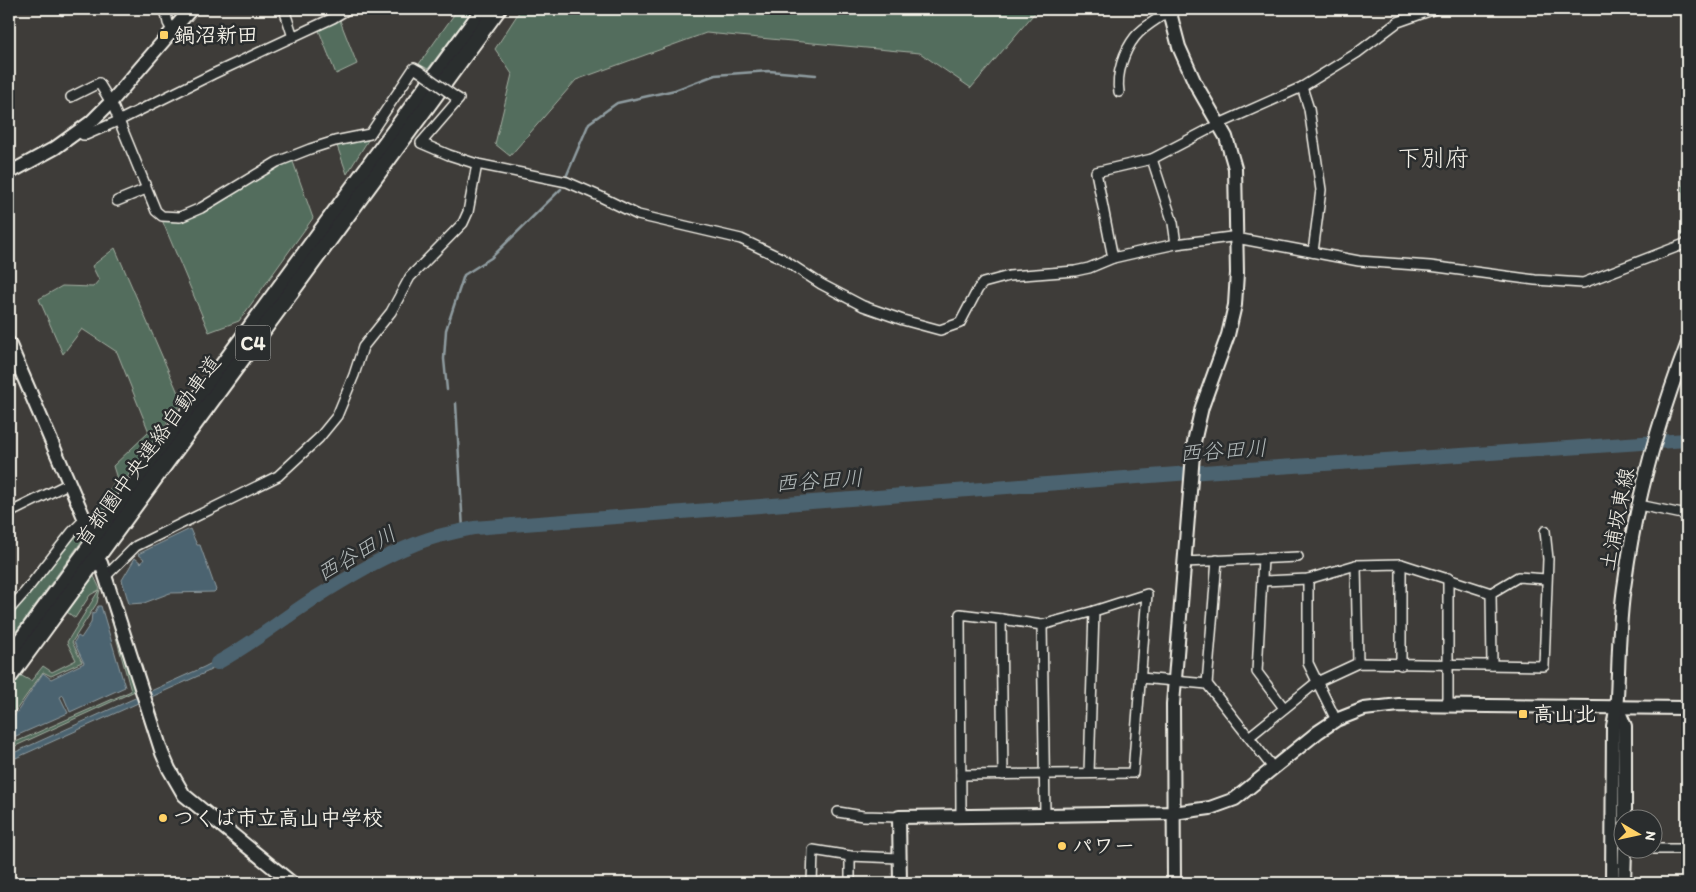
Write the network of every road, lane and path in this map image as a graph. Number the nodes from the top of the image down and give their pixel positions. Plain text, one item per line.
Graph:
1 (165, 9) edge
2 (191, 9) edge
3 (284, 9) edge
4 (348, 9) edge
5 (484, 9) edge
6 (498, 9) edge
7 (1435, 9) edge
8 (1169, 10) edge
9 (173, 32) junction
10 (293, 37) junction
11 (1302, 86) junction
12 (1119, 92) dead end
13 (71, 97) dead end
14 (111, 102) junction
15 (118, 121) junction
16 (1219, 124) junction
17 (79, 132) junction
18 (1152, 159) junction
19 (477, 164) junction
20 (9, 173) edge
21 (146, 189) junction
22 (117, 201) dead end
23 (1236, 237) junction
24 (1687, 243) edge
25 (1176, 244) junction
26 (1313, 252) junction
27 (1113, 258) junction
28 (9, 344) edge
29 (1687, 345) edge
30 (70, 483) junction
31 (1638, 505) junction
32 (9, 513) edge
33 (1687, 515) edge
34 (87, 524) joint
35 (1545, 531) dead end
36 (1298, 557) dead end
37 (1263, 558) junction
38 (1217, 560) junction
39 (1184, 562) junction
40 (101, 563) dead end
41 (1401, 564) junction
42 (1356, 565) junction
43 (106, 577) junction
44 (1448, 578) junction
45 (1546, 578) junction
46 (1308, 579) junction
47 (1263, 581) junction
48 (1491, 593) junction
49 (9, 610) edge
50 (1094, 611) junction
51 (1001, 619) junction
52 (1042, 625) junction
53 (9, 657) edge
54 (1358, 663) junction
55 (1401, 665) junction
56 (1448, 665) junction
57 (1492, 666) junction
58 (9, 676) edge
59 (1141, 678) junction
60 (1174, 681) junction
61 (1317, 682) junction
62 (1207, 684) junction
63 (1448, 705) junction
64 (1618, 707) junction
65 (1284, 708) junction
66 (1687, 708) edge
67 (1336, 720) junction
68 (1249, 736) junction
69 (1274, 768) junction
70 (1089, 773) junction
71 (1044, 774) junction
72 (961, 775) junction
73 (1003, 775) junction
74 (1625, 810) edge
75 (838, 812) dead end
76 (1173, 813) junction
77 (1045, 814) junction
78 (961, 815) junction
79 (899, 817) junction
80 (1664, 849) edge
81 (1687, 849) edge
82 (850, 856) junction
83 (899, 858) junction
84 (1624, 860) edge
85 (292, 883) edge
86 (812, 883) edge
87 (850, 883) edge
88 (900, 883) edge
89 (1174, 883) edge
90 (1612, 883) edge
91 (1624, 883) edge

1 - 9 street
2 - 9 street
3 - 10 street
4 - 10 street
5 - 53 highway, 首都圏中央連絡自動車道 / C4
6 - 58 highway, 首都圏中央連絡自動車道 / C4
7 - 11 street
8 - 12 street
8 - 16 street
9 - 14 street
10 - 15 street
11 - 16 street
11 - 26 street
13 - 14 street
14 - 15 street
14 - 17 street
15 - 17 street
15 - 21 street
16 - 18 street
16 - 23 street
17 - 20 street
18 - 25 street
18 - 27 street
19 - 21 street, bridge
19 - 27 street
19 - 43 street
21 - 22 street
23 - 25 street
23 - 26 street
23 - 39 street
24 - 26 street
25 - 27 street
28 - 30 street
29 - 31 street, 土浦坂東線
30 - 32 street
30 - 34 street
31 - 33 street
31 - 64 street, 土浦坂東線
34 - 49 street
35 - 45 street
36 - 37 street
37 - 38 street
37 - 47 street
38 - 39 street
38 - 62 street
39 - 60 street
40 - 43 street
41 - 42 street
41 - 44 street
41 - 55 street
42 - 46 street
42 - 54 street
43 - 85 street
44 - 48 street
44 - 56 street
45 - 48 street
45 - 57 street
46 - 47 street
46 - 61 street
47 - 65 street
48 - 57 street
50 - 52 street
50 - 59 street
50 - 70 street
51 - 52 street
51 - 72 street
51 - 73 street
52 - 71 street
54 - 55 street
54 - 61 street
55 - 56 street
56 - 57 street
56 - 63 street
59 - 60 street
59 - 70 street
60 - 62 street
60 - 76 street
61 - 65 street
61 - 67 street
62 - 68 street
63 - 64 street
63 - 67 street
64 - 66 street
64 - 74 street, 土浦坂東線
64 - 90 street, 土浦坂東線
65 - 68 street
67 - 69 street
68 - 69 street
69 - 76 street
70 - 71 street
71 - 73 street
71 - 77 street
72 - 73 street
72 - 78 street
75 - 79 street
76 - 77 street
76 - 89 street
77 - 78 street
78 - 79 street
79 - 83 street
80 - 81 street
82 - 83 street
82 - 86 street
82 - 87 street
83 - 88 street
84 - 91 street

